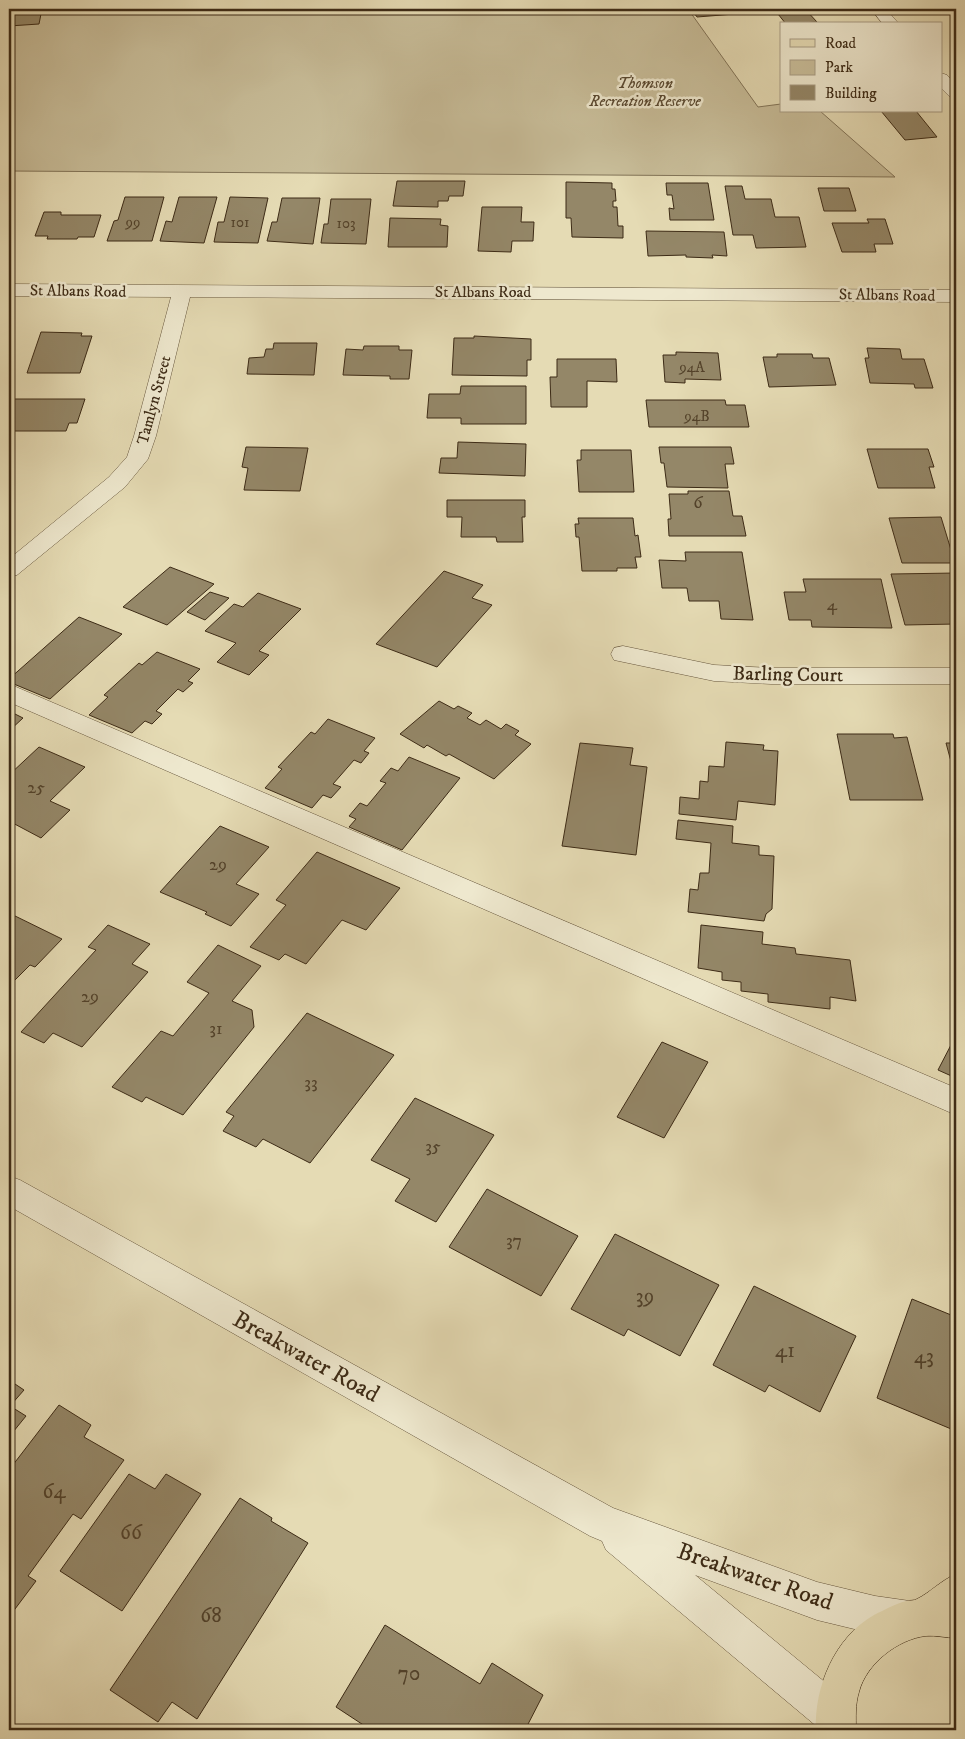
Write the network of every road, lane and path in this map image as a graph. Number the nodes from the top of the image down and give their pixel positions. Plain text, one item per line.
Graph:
1 (878, 9) edge
2 (890, 22) edge
3 (942, 79) edge
4 (956, 94) edge
5 (9, 290) edge
6 (182, 292) junction
7 (956, 296) edge
8 (9, 570) edge
9 (622, 654) dead end
10 (956, 676) edge
11 (9, 692) edge
12 (956, 1102) edge
13 (9, 1190) edge
14 (603, 1523) junction
15 (956, 1592) edge
16 (930, 1619) edge
17 (833, 1725) edge

1 - 2 street
3 - 4 street
5 - 6 street, St Albans Road
6 - 7 street, St Albans Road
6 - 8 street, Tamlyn Street
9 - 10 street, Barling Court
11 - 12 street
13 - 14 street, Breakwater Road
14 - 16 street, Breakwater Road
14 - 17 street, Breakwater Road
15 - 16 main road
16 - 17 main road

